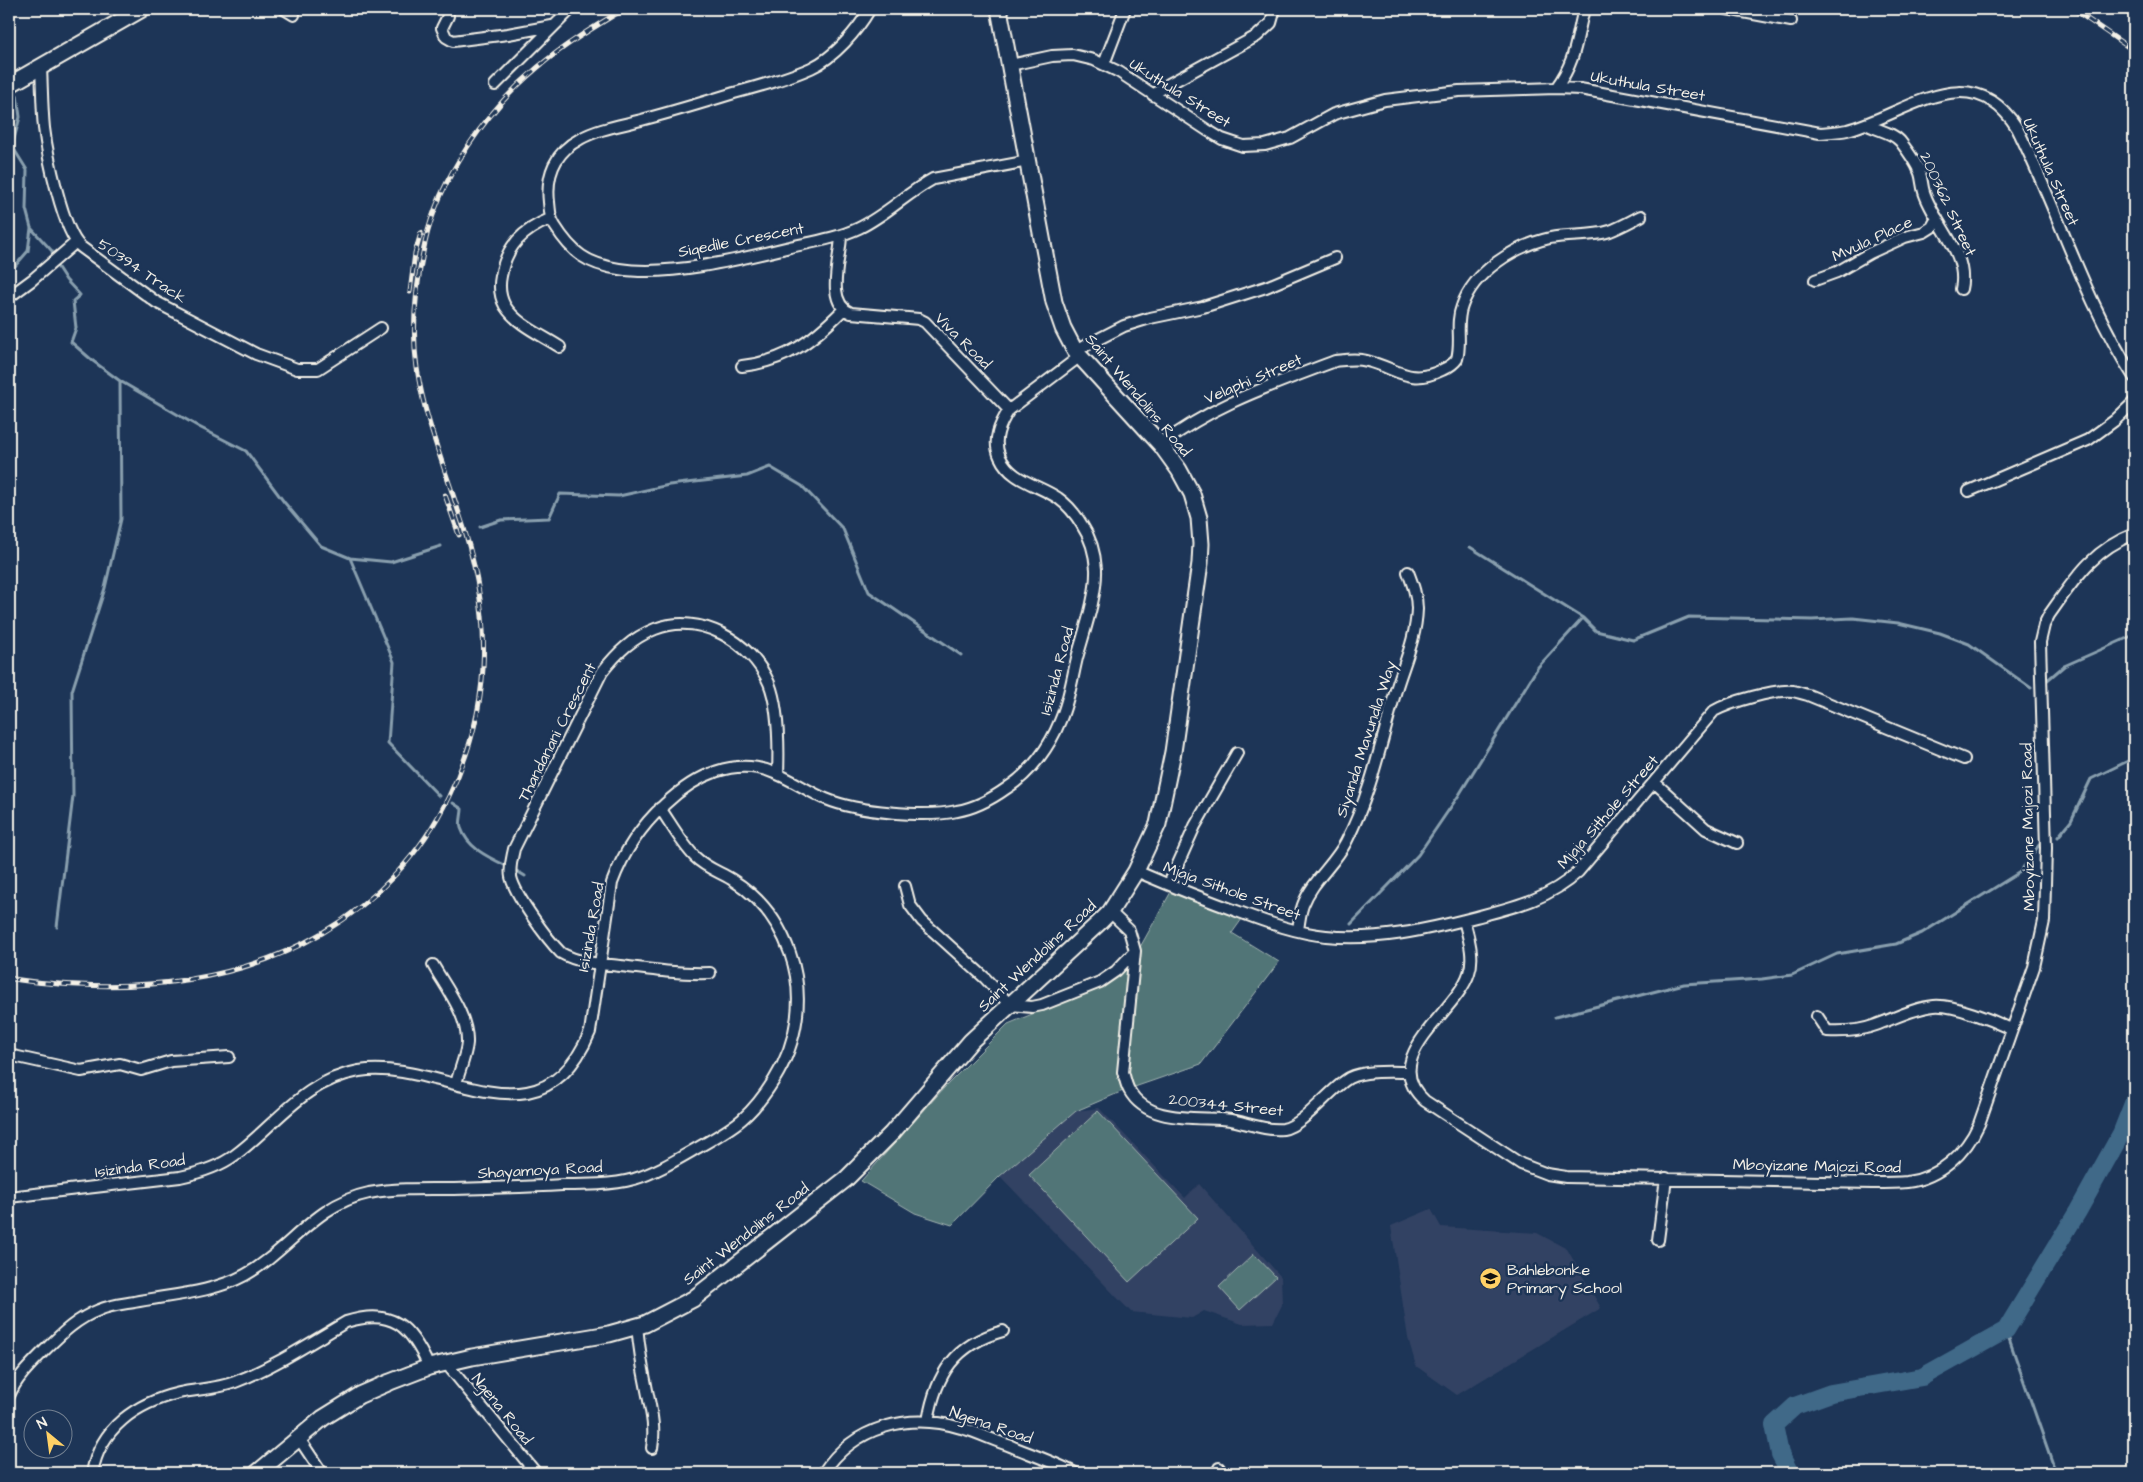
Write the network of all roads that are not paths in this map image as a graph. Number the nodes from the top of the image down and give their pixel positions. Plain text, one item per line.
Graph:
1 (142, 9) edge
2 (284, 9) edge
3 (571, 9) edge
4 (870, 9) edge
5 (999, 9) edge
6 (1124, 9) edge
7 (1275, 9) edge
8 (1584, 9) edge
9 (1727, 9) edge
10 (294, 15) dead end
11 (448, 16) dead end
12 (1791, 21) dead end
13 (552, 26) junction
14 (1010, 64) junction
15 (1104, 64) junction
16 (41, 67) junction
17 (9, 85) edge
18 (495, 85) dead end
19 (1556, 88) junction
20 (1154, 95) junction
21 (1866, 124) junction
22 (1028, 161) junction
23 (1641, 216) dead end
24 (550, 218) junction
25 (1937, 218) junction
26 (841, 235) junction
27 (75, 242) junction
28 (1336, 258) dead end
29 (1815, 280) dead end
30 (1961, 289) dead end
31 (9, 297) edge
32 (844, 310) junction
33 (381, 328) dead end
34 (560, 346) dead end
35 (1077, 354) junction
36 (742, 366) dead end
37 (2134, 377) edge
38 (2134, 402) edge
39 (1009, 410) junction
40 (1161, 445) junction
41 (1969, 491) dead end
42 (2134, 534) edge
43 (1408, 572) dead end
44 (1237, 753) dead end
45 (1964, 759) dead end
46 (778, 774) junction
47 (1654, 782) junction
48 (660, 808) junction
49 (1737, 843) dead end
50 (1136, 871) junction
51 (1169, 884) junction
52 (905, 886) dead end
53 (1110, 912) junction
54 (1464, 920) junction
55 (1298, 931) junction
56 (1135, 951) junction
57 (599, 963) junction
58 (433, 965) dead end
59 (710, 973) dead end
60 (1010, 1005) junction
61 (1817, 1016) dead end
62 (2011, 1029) junction
63 (9, 1055) edge
64 (229, 1057) dead end
65 (1409, 1072) junction
66 (456, 1084) junction
67 (1666, 1178) junction
68 (9, 1197) edge
69 (1658, 1240) dead end
70 (637, 1326) junction
71 (1003, 1331) dead end
72 (446, 1363) junction
73 (429, 1367) junction
74 (9, 1396) edge
75 (928, 1421) junction
76 (298, 1437) junction
77 (652, 1448) dead end
78 (92, 1473) edge
79 (257, 1473) edge
80 (322, 1473) edge
81 (536, 1473) edge
82 (823, 1473) edge
83 (1075, 1473) edge

1 - 16 street
2 - 10 street
3 - 13 street
4 - 24 street, Siqedile Crescent
5 - 14 street, Saint Wendolins Road
6 - 15 street
7 - 20 street
8 - 19 street
9 - 12 street
11 - 13 street
13 - 18 street
14 - 15 street, Ukuthula Street
14 - 22 street, Saint Wendolins Road
15 - 20 street, Ukuthula Street
16 - 17 street
16 - 27 street, 50394 Track
19 - 20 street, Ukuthula Street
19 - 21 street, Ukuthula Street
21 - 25 street, 200362 Street
21 - 37 street, Ukuthula Street
22 - 26 street, Siqedile Crescent
22 - 35 street, Saint Wendolins Road
23 - 40 street, Velaphi Street
24 - 26 street, Siqedile Crescent
24 - 34 street
25 - 29 street, Mvula Place
25 - 30 street, 200362 Street
26 - 32 street
27 - 31 street
27 - 33 street, 50394 Track
28 - 35 street
32 - 36 street
32 - 39 street, Viva Road
35 - 39 street, Isizinda Road
35 - 40 street, Saint Wendolins Road
38 - 41 street
39 - 46 street, Isizinda Road
40 - 50 street, Saint Wendolins Road
42 - 62 street, Mboyizane Majozi Road
43 - 55 street, Siyanda Mavundla Way
44 - 51 street
45 - 47 street, Mjaja Sithole Street
46 - 48 street, Isizinda Road
46 - 57 street, Thandanani Crescent
47 - 49 street
47 - 54 street, Mjaja Sithole Street
48 - 57 street, Isizinda Road
48 - 74 street, Shayamoya Road
50 - 51 street, Mjaja Sithole Street
50 - 53 street, Saint Wendolins Road
51 - 55 street, Mjaja Sithole Street
52 - 60 street
53 - 56 street, 200344 Street
53 - 60 street, Saint Wendolins Road
54 - 55 street, Mjaja Sithole Street
54 - 65 street
56 - 60 street
56 - 65 street, 200344 Street
57 - 59 street, Thandanani Crescent
57 - 66 street, Isizinda Road
58 - 66 street
60 - 70 street, Saint Wendolins Road
61 - 62 street
62 - 67 street, Mboyizane Majozi Road
63 - 64 street
65 - 67 street, Mboyizane Majozi Road
66 - 68 street, Isizinda Road
67 - 69 street
70 - 72 street, Saint Wendolins Road
70 - 77 street
71 - 75 street
72 - 73 street, Saint Wendolins Road
72 - 81 street, Ngena Road
73 - 76 street, Saint Wendolins Road
73 - 78 street
75 - 82 street, Ngena Road
75 - 83 street, Ngena Road
76 - 79 street, Saint Wendolins Road
76 - 80 street

